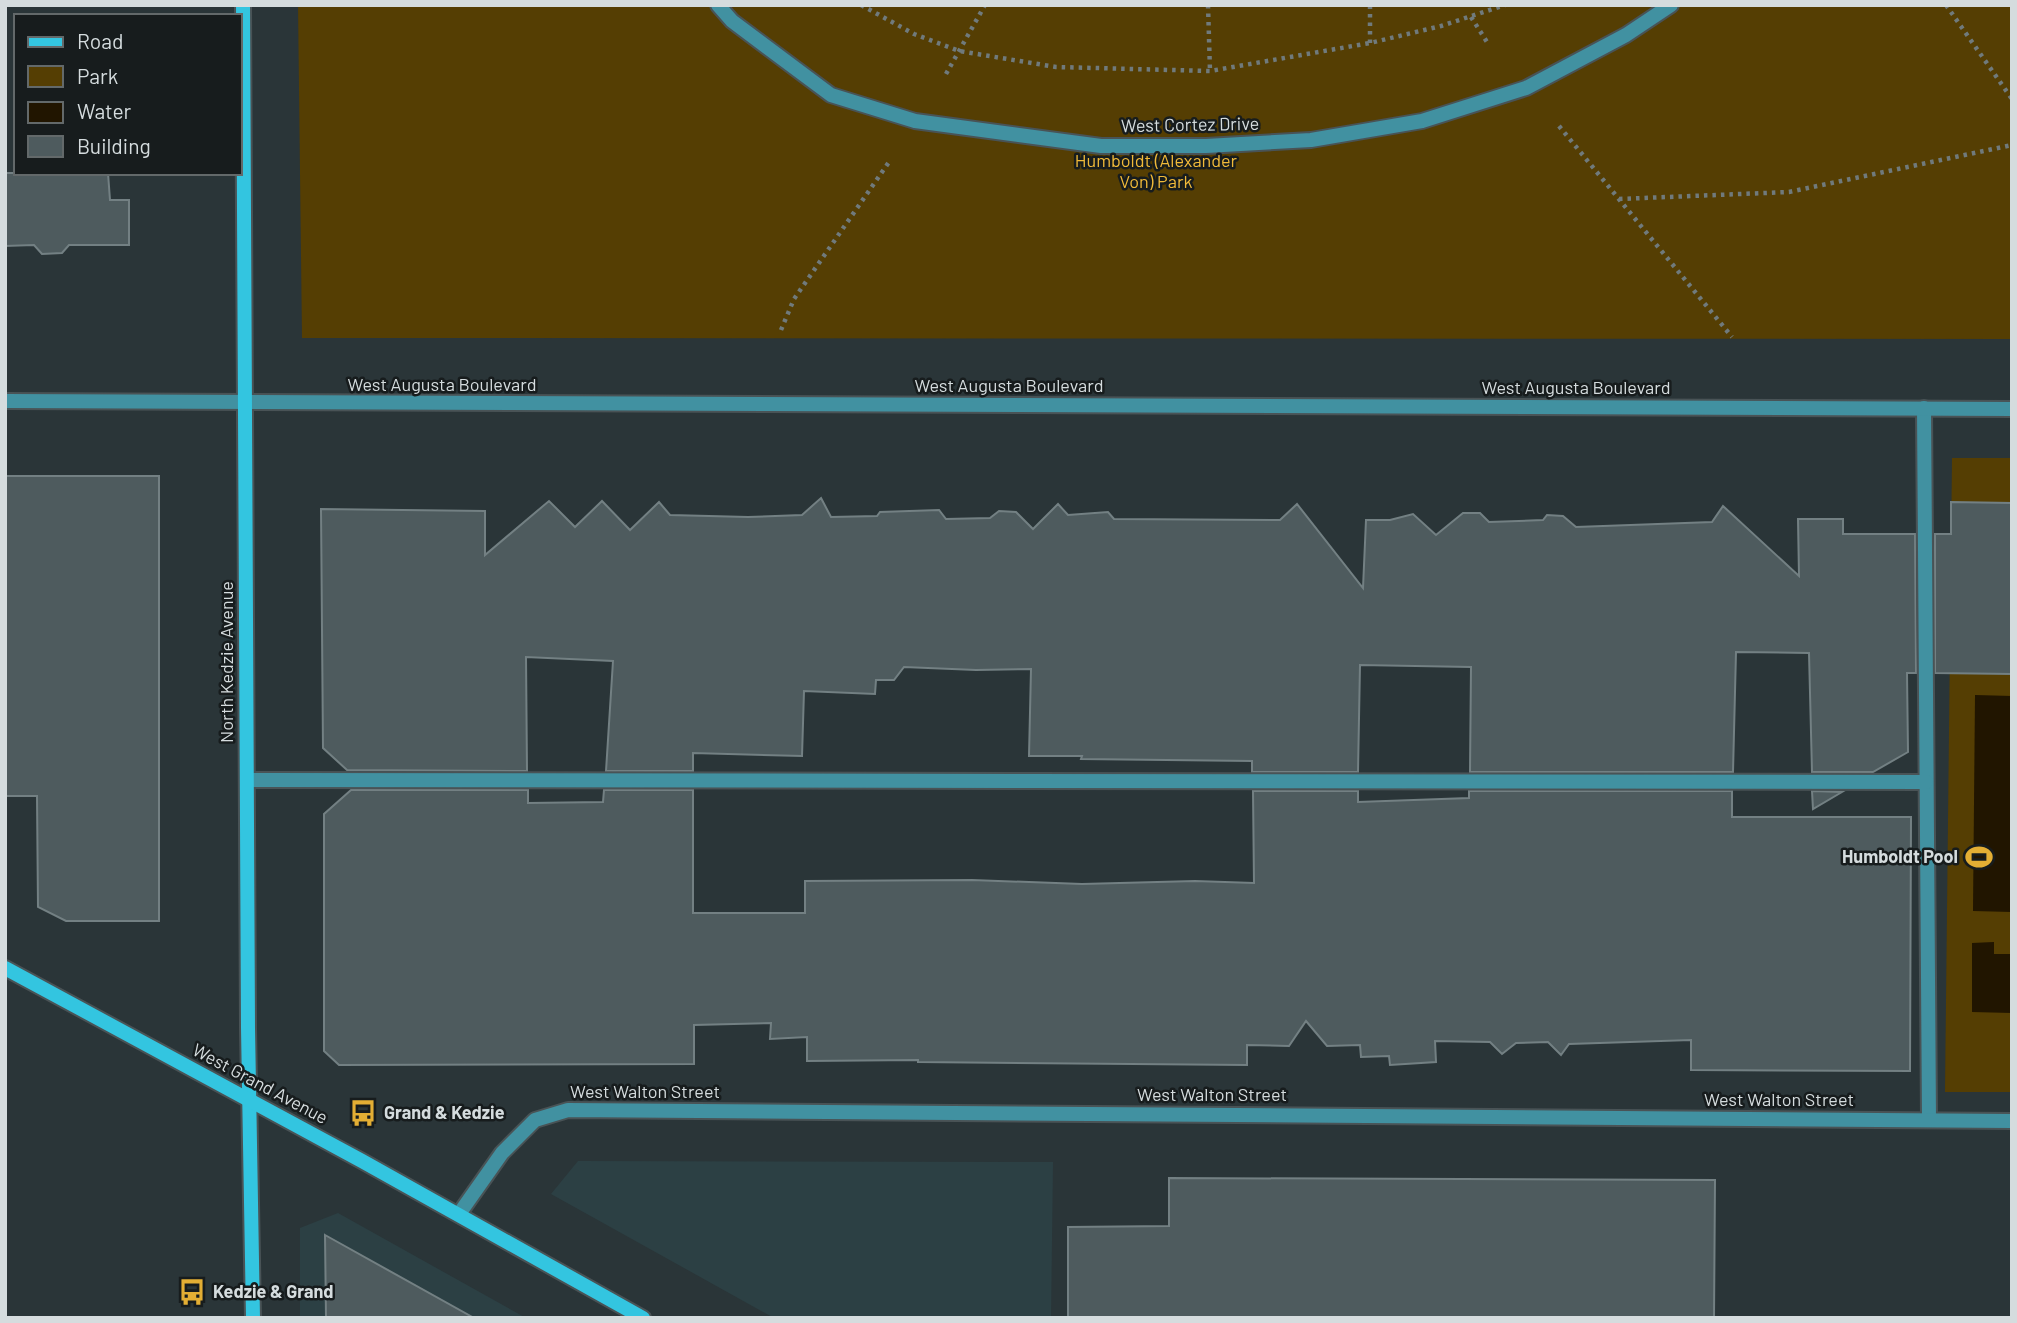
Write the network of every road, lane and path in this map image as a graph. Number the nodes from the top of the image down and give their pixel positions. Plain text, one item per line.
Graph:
1 (243, 5) edge
2 (718, 5) edge
3 (861, 5) edge
4 (985, 5) edge
5 (1208, 5) edge
6 (1370, 5) edge
7 (1505, 5) edge
8 (1671, 5) edge
9 (1946, 5) edge
10 (1471, 17) junction
11 (1487, 42) dead end
12 (1370, 43) junction
13 (959, 51) junction
14 (1210, 71) junction
15 (946, 74) dead end
16 (2012, 99) edge
17 (1559, 126) dead end
18 (2012, 145) edge
19 (890, 162) dead end
20 (1619, 200) junction
21 (781, 330) dead end
22 (1732, 337) dead end
23 (5, 401) edge
24 (245, 404) junction
25 (1924, 408) junction
26 (2012, 409) edge
27 (247, 780) junction
28 (1926, 782) junction
29 (5, 968) edge
30 (248, 1098) junction
31 (1929, 1120) junction
32 (2012, 1121) edge
33 (459, 1214) junction
34 (253, 1318) edge
35 (643, 1318) edge

1 - 24 main road, North Kedzie Avenue
2 - 8 street, West Cortez Drive
3 - 13 path
4 - 13 path
5 - 14 path
6 - 12 path
7 - 10 path
9 - 16 path
10 - 11 path
10 - 12 path
12 - 14 path
13 - 14 path
13 - 15 path
17 - 20 path
18 - 20 path
19 - 21 path
20 - 22 path
23 - 24 street, West Augusta Boulevard
24 - 25 street, West Augusta Boulevard
24 - 27 main road, North Kedzie Avenue
25 - 26 street, West Augusta Boulevard
25 - 28 street
27 - 28 street
27 - 30 main road, North Kedzie Avenue
28 - 31 street
29 - 30 main road, West Grand Avenue
30 - 33 main road, West Grand Avenue
30 - 34 main road, North Kedzie Avenue
31 - 32 street, West Walton Street
31 - 33 street, West Walton Street
33 - 35 main road, West Grand Avenue

